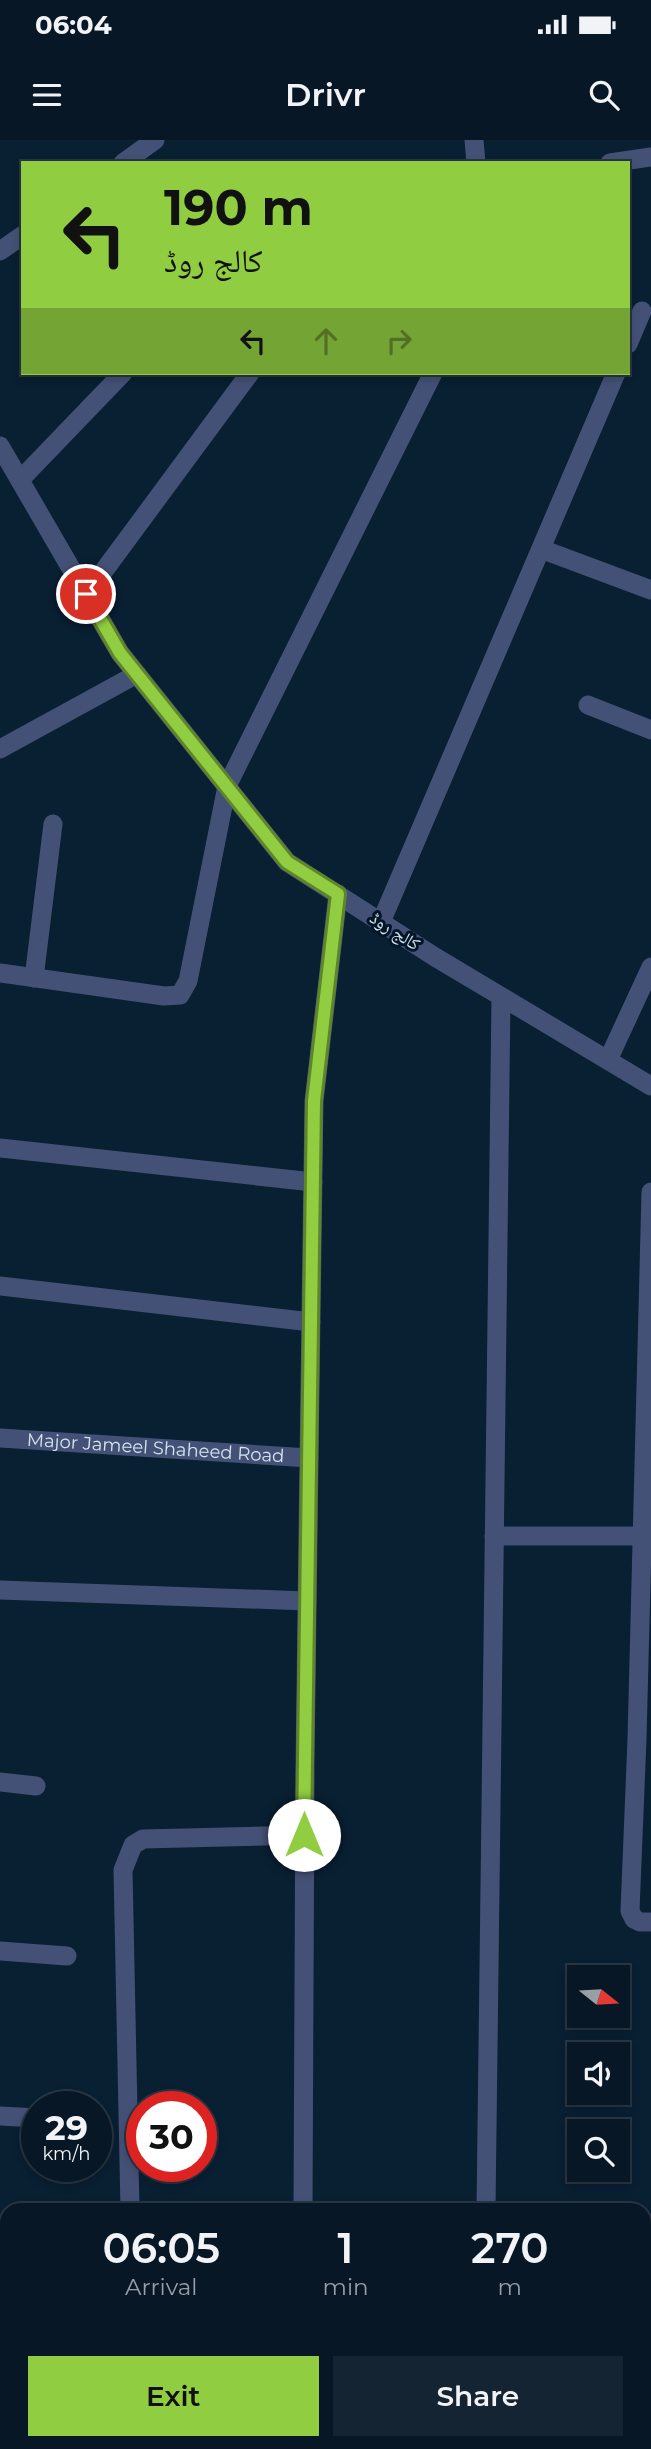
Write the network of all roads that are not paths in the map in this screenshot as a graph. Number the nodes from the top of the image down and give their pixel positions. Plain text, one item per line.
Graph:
1 (155, 140) edge
2 (474, 140) edge
3 (651, 157) edge
4 (126, 161) edge
5 (476, 161) edge
6 (624, 161) edge
7 (21, 236) edge
8 (0, 251) edge
9 (642, 311) dead end
10 (630, 339) edge
11 (121, 375) edge
12 (249, 375) edge
13 (432, 375) edge
14 (615, 375) edge
15 (0, 446) edge
16 (20, 480) junction
17 (541, 549) junction
18 (651, 590) edge
19 (86, 594) junction
20 (137, 674) junction
21 (588, 705) dead end
22 (651, 730) edge
23 (0, 749) edge
24 (227, 786) junction
25 (53, 824) dead end
26 (338, 894) junction
27 (381, 922) junction
28 (651, 967) edge
29 (0, 973) edge
30 (34, 978) junction
31 (501, 997) junction
32 (608, 1060) junction
33 (651, 1086) edge
34 (0, 1148) edge
35 (313, 1182) junction
36 (651, 1192) edge
37 (0, 1286) edge
38 (311, 1322) junction
39 (0, 1438) edge
40 (309, 1458) junction
41 (495, 1536) junction
42 (647, 1536) edge
43 (0, 1590) edge
44 (307, 1601) junction
45 (644, 1739) edge
46 (0, 1782) edge
47 (36, 1786) dead end
48 (304, 1835) junction
49 (651, 1922) edge
50 (0, 1951) edge
51 (67, 1956) dead end
52 (0, 2116) edge
53 (21, 2117) edge
54 (130, 2203) edge
55 (303, 2203) edge
56 (486, 2203) edge

1 - 4 street
2 - 5 street
3 - 6 street
7 - 8 street
9 - 10 street
11 - 16 street
12 - 19 street
13 - 24 street
14 - 17 street
15 - 16 street, کالج روڈ
16 - 19 street, کالج روڈ
17 - 18 street
17 - 27 street
19 - 20 street, کالج روڈ
20 - 23 street
20 - 24 street, کالج روڈ
21 - 22 street
24 - 26 street, کالج روڈ
24 - 30 street
25 - 30 street
26 - 27 street, کالج روڈ
26 - 35 street
27 - 31 street, کالج روڈ
28 - 32 street
29 - 30 street
31 - 32 street, کالج روڈ
31 - 41 street
32 - 33 street, کالج روڈ
34 - 35 street
35 - 38 street
36 - 42 street
37 - 38 street
38 - 40 street
39 - 40 street, Major Jameel Shaheed Road
40 - 44 street
41 - 42 street
41 - 56 street
42 - 45 street
43 - 44 street
44 - 48 street
45 - 49 street
46 - 47 street
48 - 54 street
48 - 55 street
50 - 51 street
52 - 53 street

